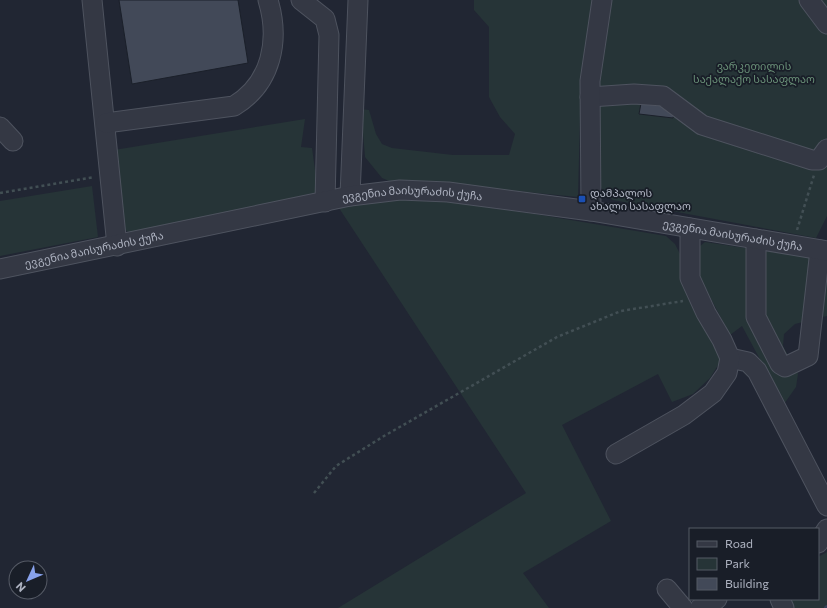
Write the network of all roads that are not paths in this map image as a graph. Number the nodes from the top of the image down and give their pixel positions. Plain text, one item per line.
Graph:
1 (92, 0) edge
2 (268, 0) edge
3 (301, 0) edge
4 (358, 0) edge
5 (602, 0) edge
6 (810, 0) edge
7 (827, 24) edge
8 (590, 97) junction
9 (106, 123) junction
10 (0, 128) edge
11 (13, 141) dead end
12 (823, 154) edge
13 (350, 196) junction
14 (325, 202) junction
15 (591, 211) junction
16 (690, 228) junction
17 (756, 239) junction
18 (117, 246) junction
19 (824, 250) edge
20 (0, 269) edge
21 (730, 358) junction
22 (616, 454) dead end
23 (827, 506) edge
24 (827, 529) edge
25 (819, 542) edge
26 (667, 589) dead end
27 (715, 600) edge
28 (682, 608) edge
29 (700, 608) edge

1 - 9 street
2 - 9 street
3 - 14 street
4 - 13 street
5 - 8 street
6 - 7 street
8 - 12 street
8 - 15 street
9 - 18 street
10 - 11 street
13 - 14 street, ევგენია მაისურაძის ქუჩა
13 - 15 street, ევგენია მაისურაძის ქუჩა
14 - 18 street, ევგენია მაისურაძის ქუჩა
15 - 16 street, ევგენია მაისურაძის ქუჩა
16 - 17 street, ევგენია მაისურაძის ქუჩა
16 - 21 street
17 - 19 street, ევგენია მაისურაძის ქუჩა
17 - 19 street
18 - 20 street, ევგენია მაისურაძის ქუჩა
21 - 22 street
21 - 23 street
24 - 25 street
26 - 28 street
27 - 29 street

